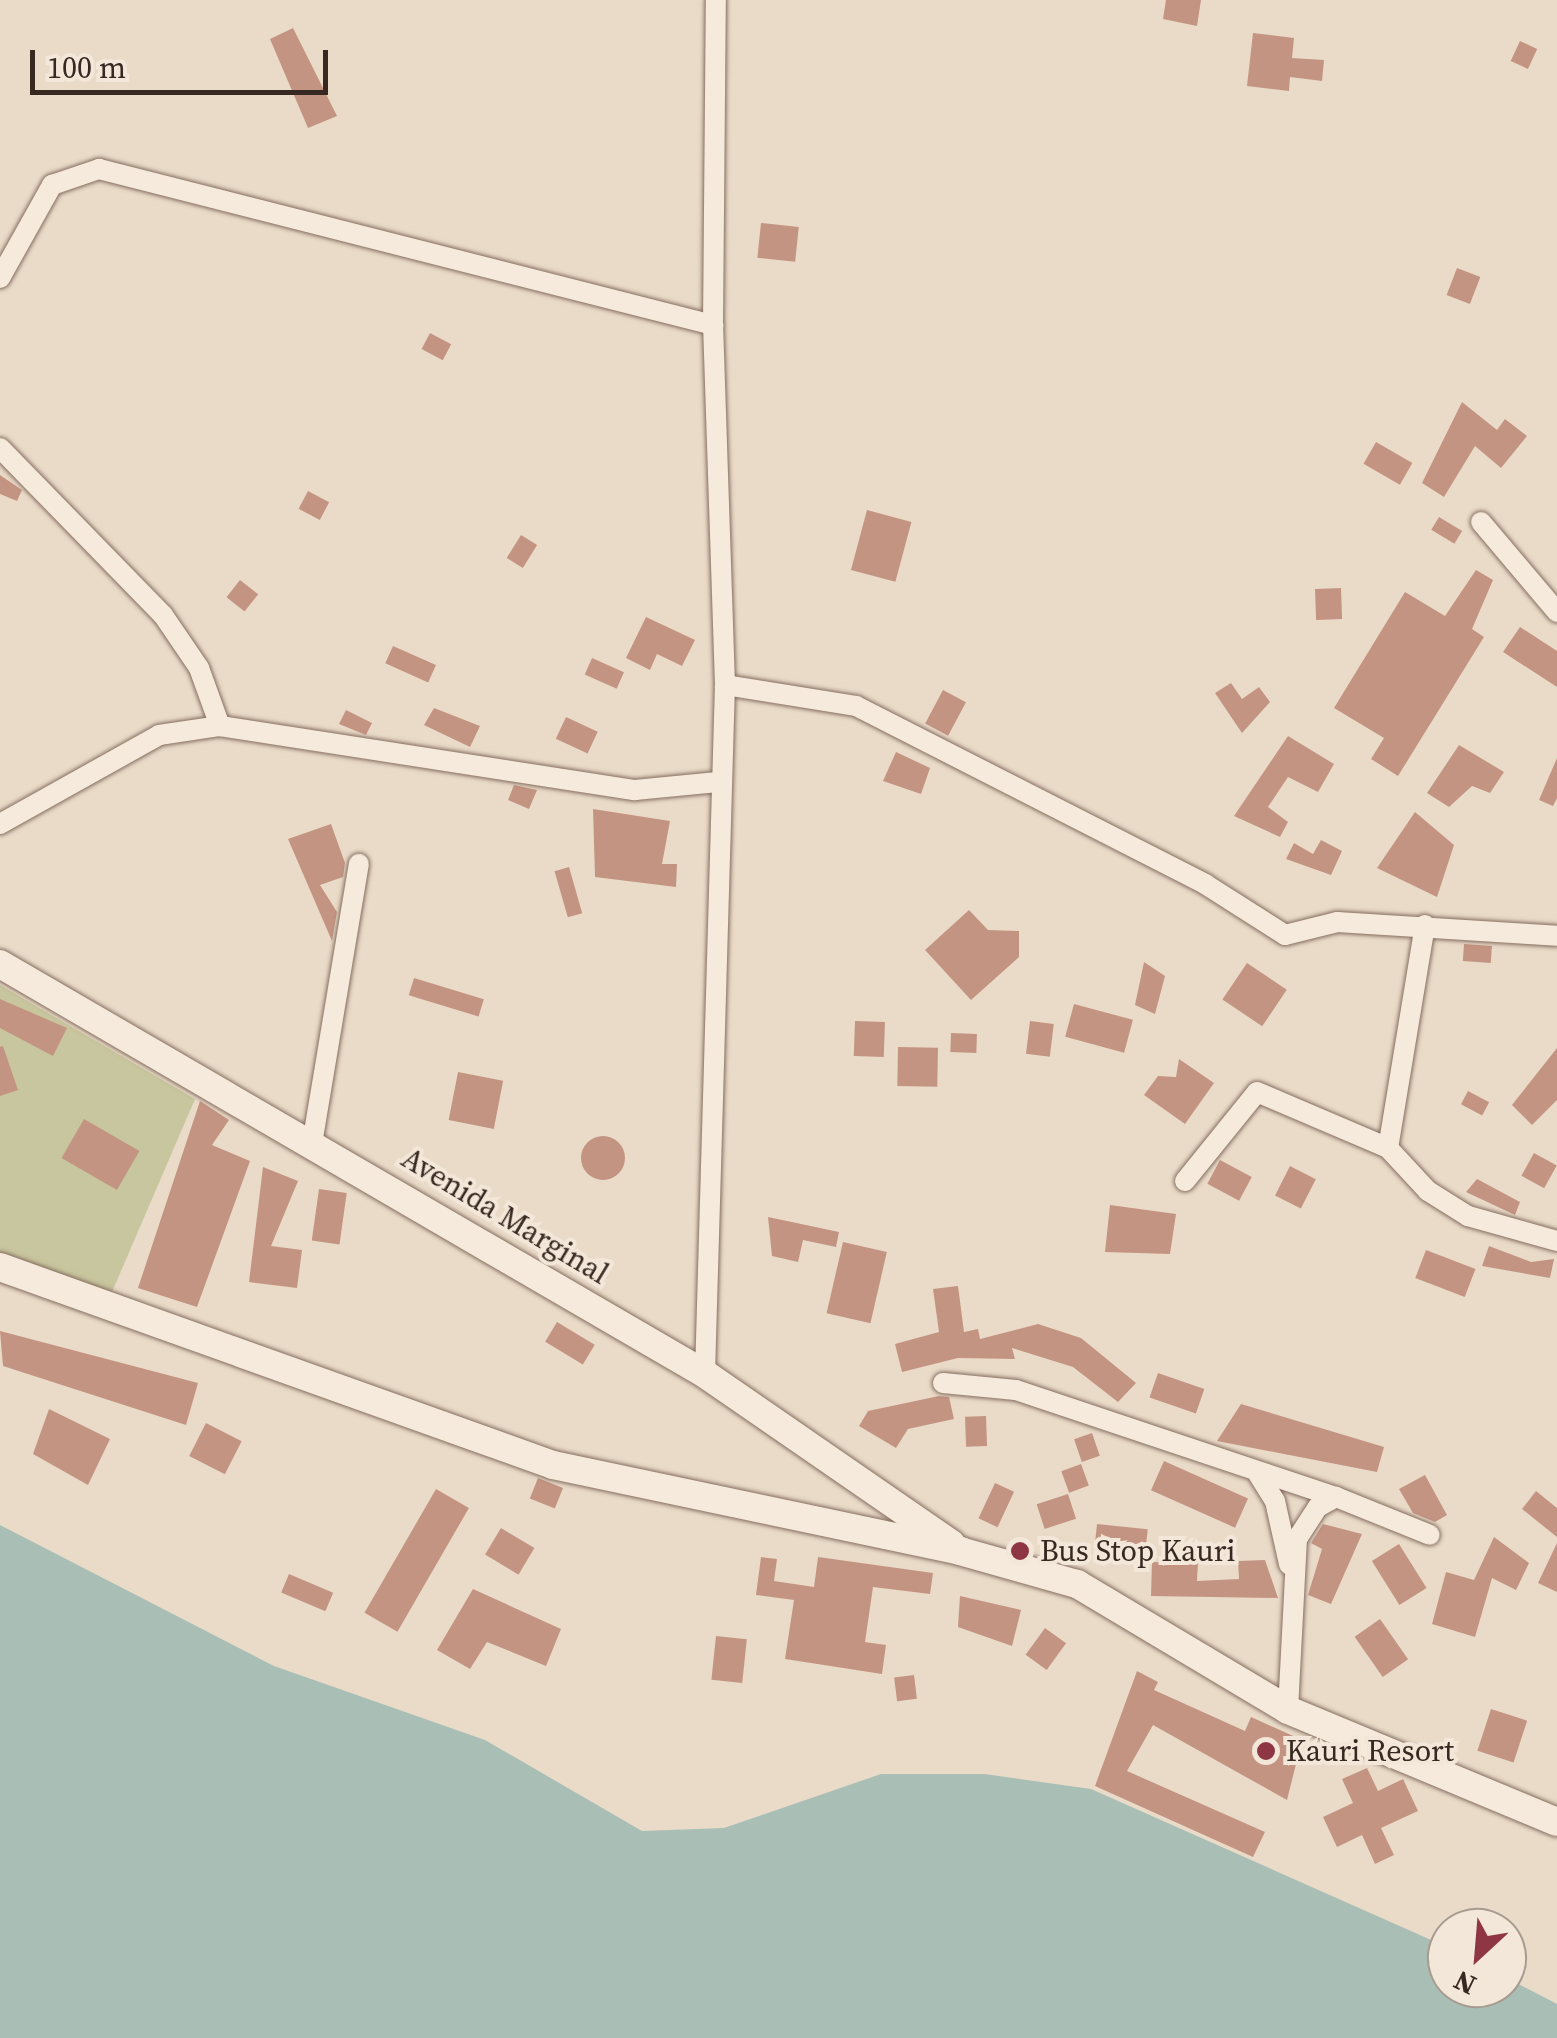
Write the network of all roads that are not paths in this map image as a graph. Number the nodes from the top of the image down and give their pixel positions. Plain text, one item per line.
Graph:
1 (716, 0) edge
2 (0, 278) edge
3 (713, 325) junction
4 (0, 448) edge
5 (1481, 522) dead end
6 (1557, 612) edge
7 (724, 685) junction
8 (220, 726) junction
9 (718, 782) junction
10 (0, 824) edge
11 (360, 864) dead end
12 (1425, 925) junction
13 (1557, 936) edge
14 (0, 964) edge
15 (313, 1138) junction
16 (1388, 1148) junction
17 (1185, 1181) dead end
18 (1557, 1241) edge
19 (0, 1267) edge
20 (705, 1374) junction
21 (943, 1382) dead end
22 (1258, 1474) junction
23 (1336, 1497) junction
24 (1430, 1535) dead end
25 (960, 1550) junction
26 (1294, 1590) junction
27 (1288, 1710) junction
28 (1557, 1822) edge

1 - 3 street
2 - 3 street
3 - 7 street
4 - 8 street
5 - 6 street
7 - 9 street
7 - 12 street
8 - 9 street
8 - 10 street
9 - 20 street
11 - 15 street
12 - 13 street
12 - 16 street
14 - 15 street, Avenida Marginal
15 - 20 street, Avenida Marginal
16 - 17 street
16 - 18 street
19 - 25 street, Avenida Marginal
20 - 25 street, Avenida Marginal
21 - 22 street
22 - 23 street
22 - 26 street
23 - 24 street
23 - 26 street
25 - 27 street, Avenida Marginal
26 - 27 street
27 - 28 street, Avenida Marginal

